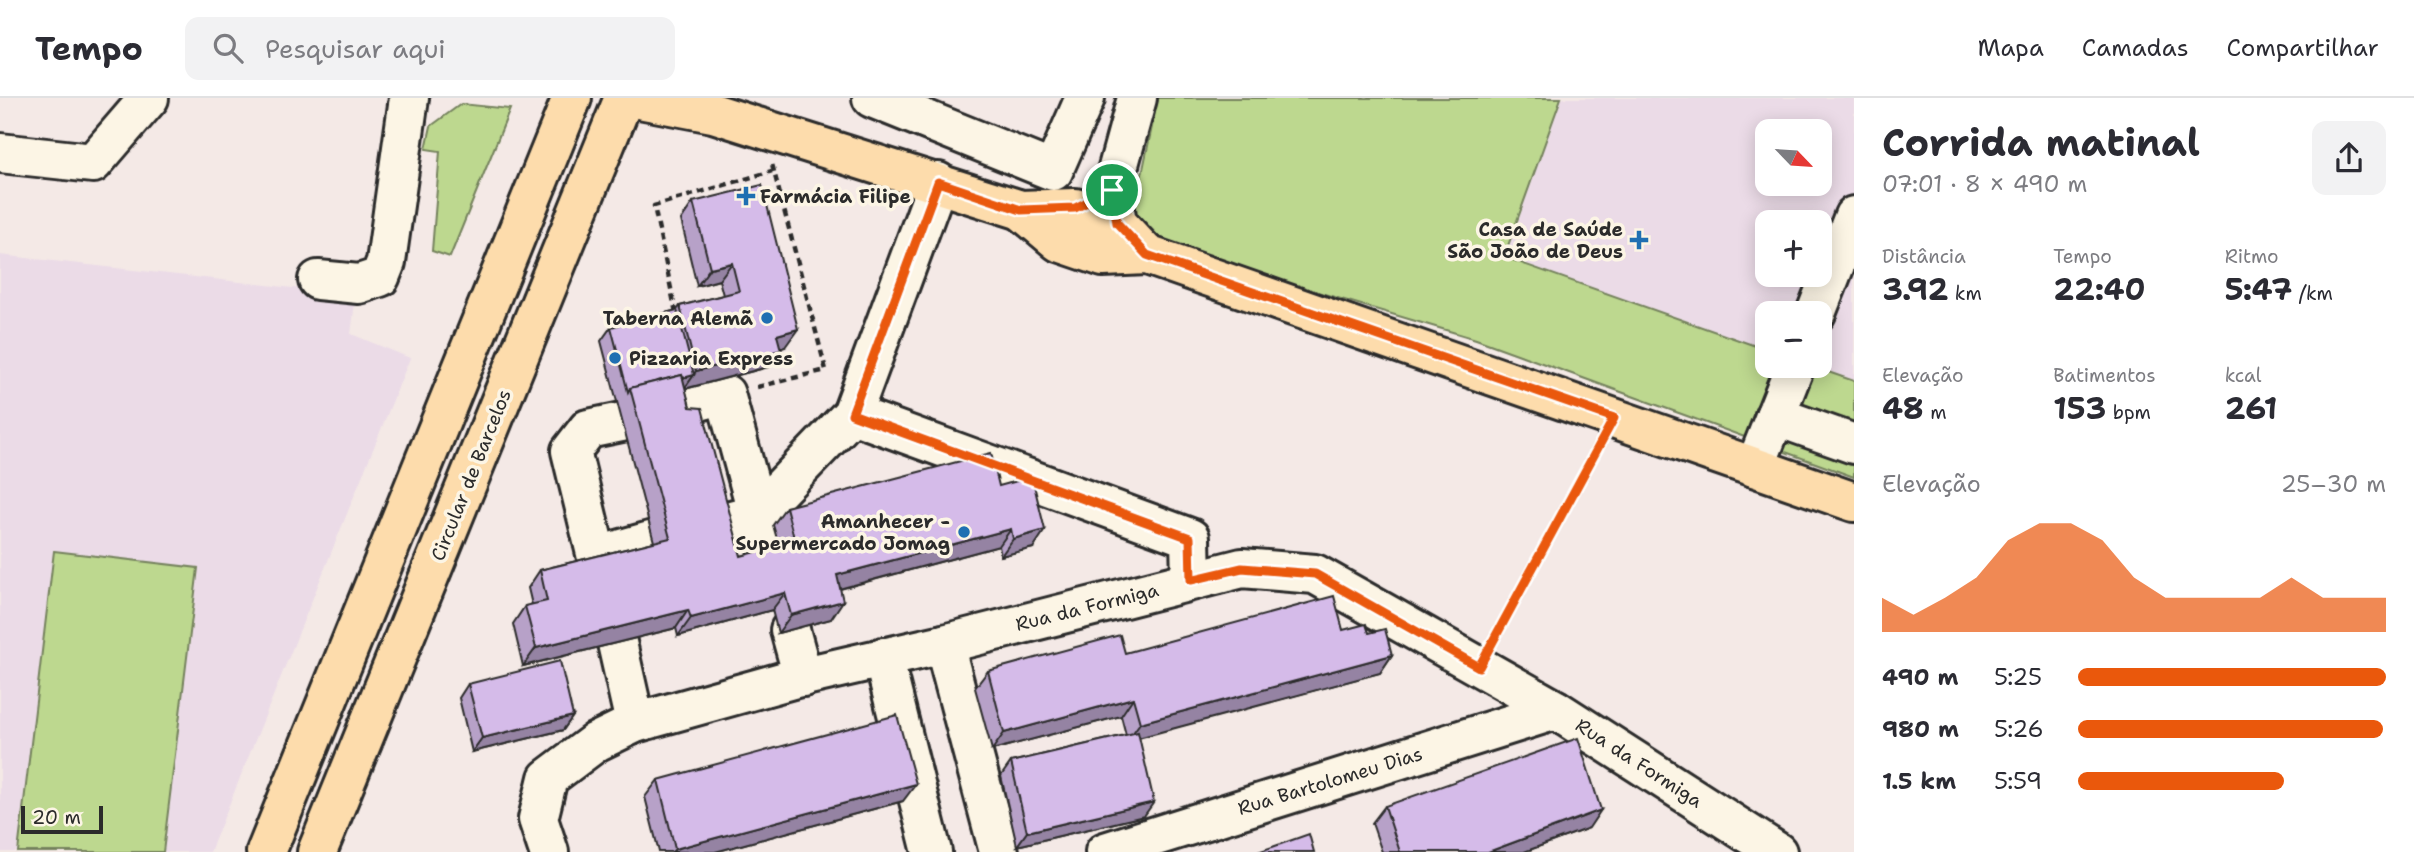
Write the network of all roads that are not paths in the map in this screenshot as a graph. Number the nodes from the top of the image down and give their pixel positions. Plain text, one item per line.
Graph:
1 (149, 98) edge
2 (409, 98) edge
3 (572, 98) edge
4 (624, 98) edge
5 (634, 98) edge
6 (872, 98) edge
7 (1085, 98) edge
8 (1138, 98) edge
9 (0, 152) edge
10 (938, 182) junction
11 (1115, 206) junction
12 (1021, 210) junction
13 (1854, 216) edge
14 (1147, 255) junction
15 (318, 280) dead end
16 (1821, 301) edge
17 (1790, 378) edge
18 (674, 408) edge
19 (852, 414) junction
20 (1775, 415) junction
21 (622, 422) dead end
22 (1854, 444) edge
23 (1755, 467) junction
24 (1854, 502) edge
25 (757, 513) junction
26 (716, 524) edge
27 (654, 540) edge
28 (771, 563) edge
29 (1191, 580) junction
30 (790, 630) edge
31 (617, 643) edge
32 (944, 644) junction
33 (883, 657) junction
34 (803, 677) junction
35 (1556, 710) junction
36 (635, 723) junction
37 (266, 852) edge
38 (317, 852) edge
39 (549, 852) edge
40 (932, 852) edge
41 (999, 852) edge
42 (1105, 852) edge
43 (1777, 852) edge

1 - 9 street
2 - 15 street
3 - 37 main road
4 - 38 main road, Circular de Barcelos
5 - 10 main road
6 - 7 street
8 - 11 street
10 - 12 main road
10 - 19 street
11 - 12 main road
11 - 14 main road
12 - 14 main road
13 - 16 street
14 - 23 main road
17 - 20 street
18 - 25 street
19 - 25 street
19 - 29 street
20 - 22 street
20 - 23 street
21 - 27 street
23 - 24 main road
25 - 26 street
25 - 28 street
29 - 32 street, Rua da Formiga
29 - 35 street, Rua da Formiga
30 - 34 street
31 - 36 street
32 - 33 street, Rua da Formiga
32 - 41 street
33 - 34 street, Rua da Formiga
33 - 40 street
34 - 36 street, Rua da Formiga
35 - 42 street, Rua Bartolomeu Dias
35 - 43 street, Rua da Formiga
36 - 39 street, Rua da Formiga

